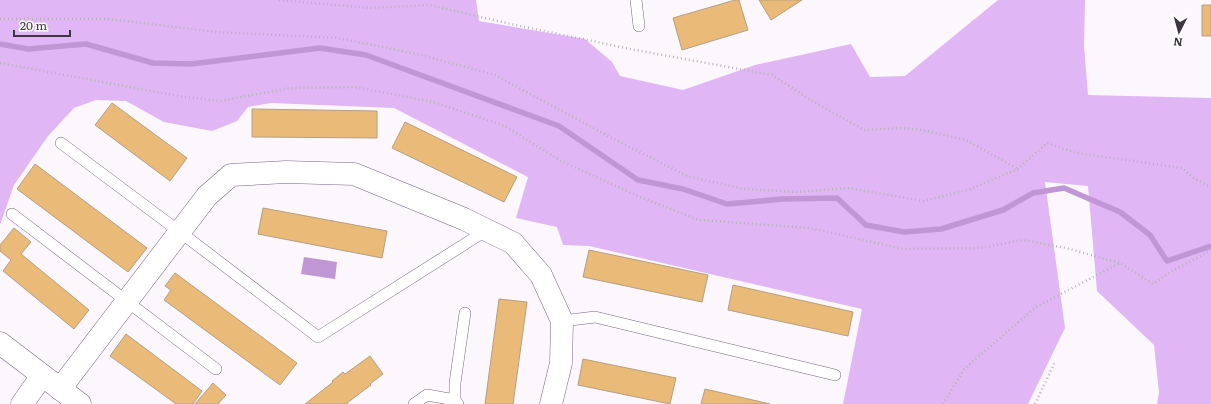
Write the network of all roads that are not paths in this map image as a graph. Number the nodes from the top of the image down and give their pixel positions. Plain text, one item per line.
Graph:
1 (636, 0) edge
2 (639, 26) dead end
3 (61, 143) dead end
4 (12, 214) dead end
5 (487, 230) junction
6 (180, 232) junction
7 (126, 302) junction
8 (465, 313) dead end
9 (562, 321) junction
10 (0, 343) edge
11 (216, 369) dead end
12 (835, 375) dead end
13 (42, 376) junction
14 (59, 395) edge
15 (456, 402) edge
16 (22, 404) edge
17 (80, 404) edge
18 (414, 404) edge
19 (551, 404) edge

1 - 2 lane
3 - 6 lane
4 - 7 lane
5 - 6 street
5 - 6 lane
5 - 9 street
6 - 7 street
7 - 11 lane
7 - 14 street
8 - 15 lane
9 - 12 lane
9 - 19 street
10 - 13 street
13 - 14 street
13 - 16 street
14 - 17 street
15 - 18 lane

